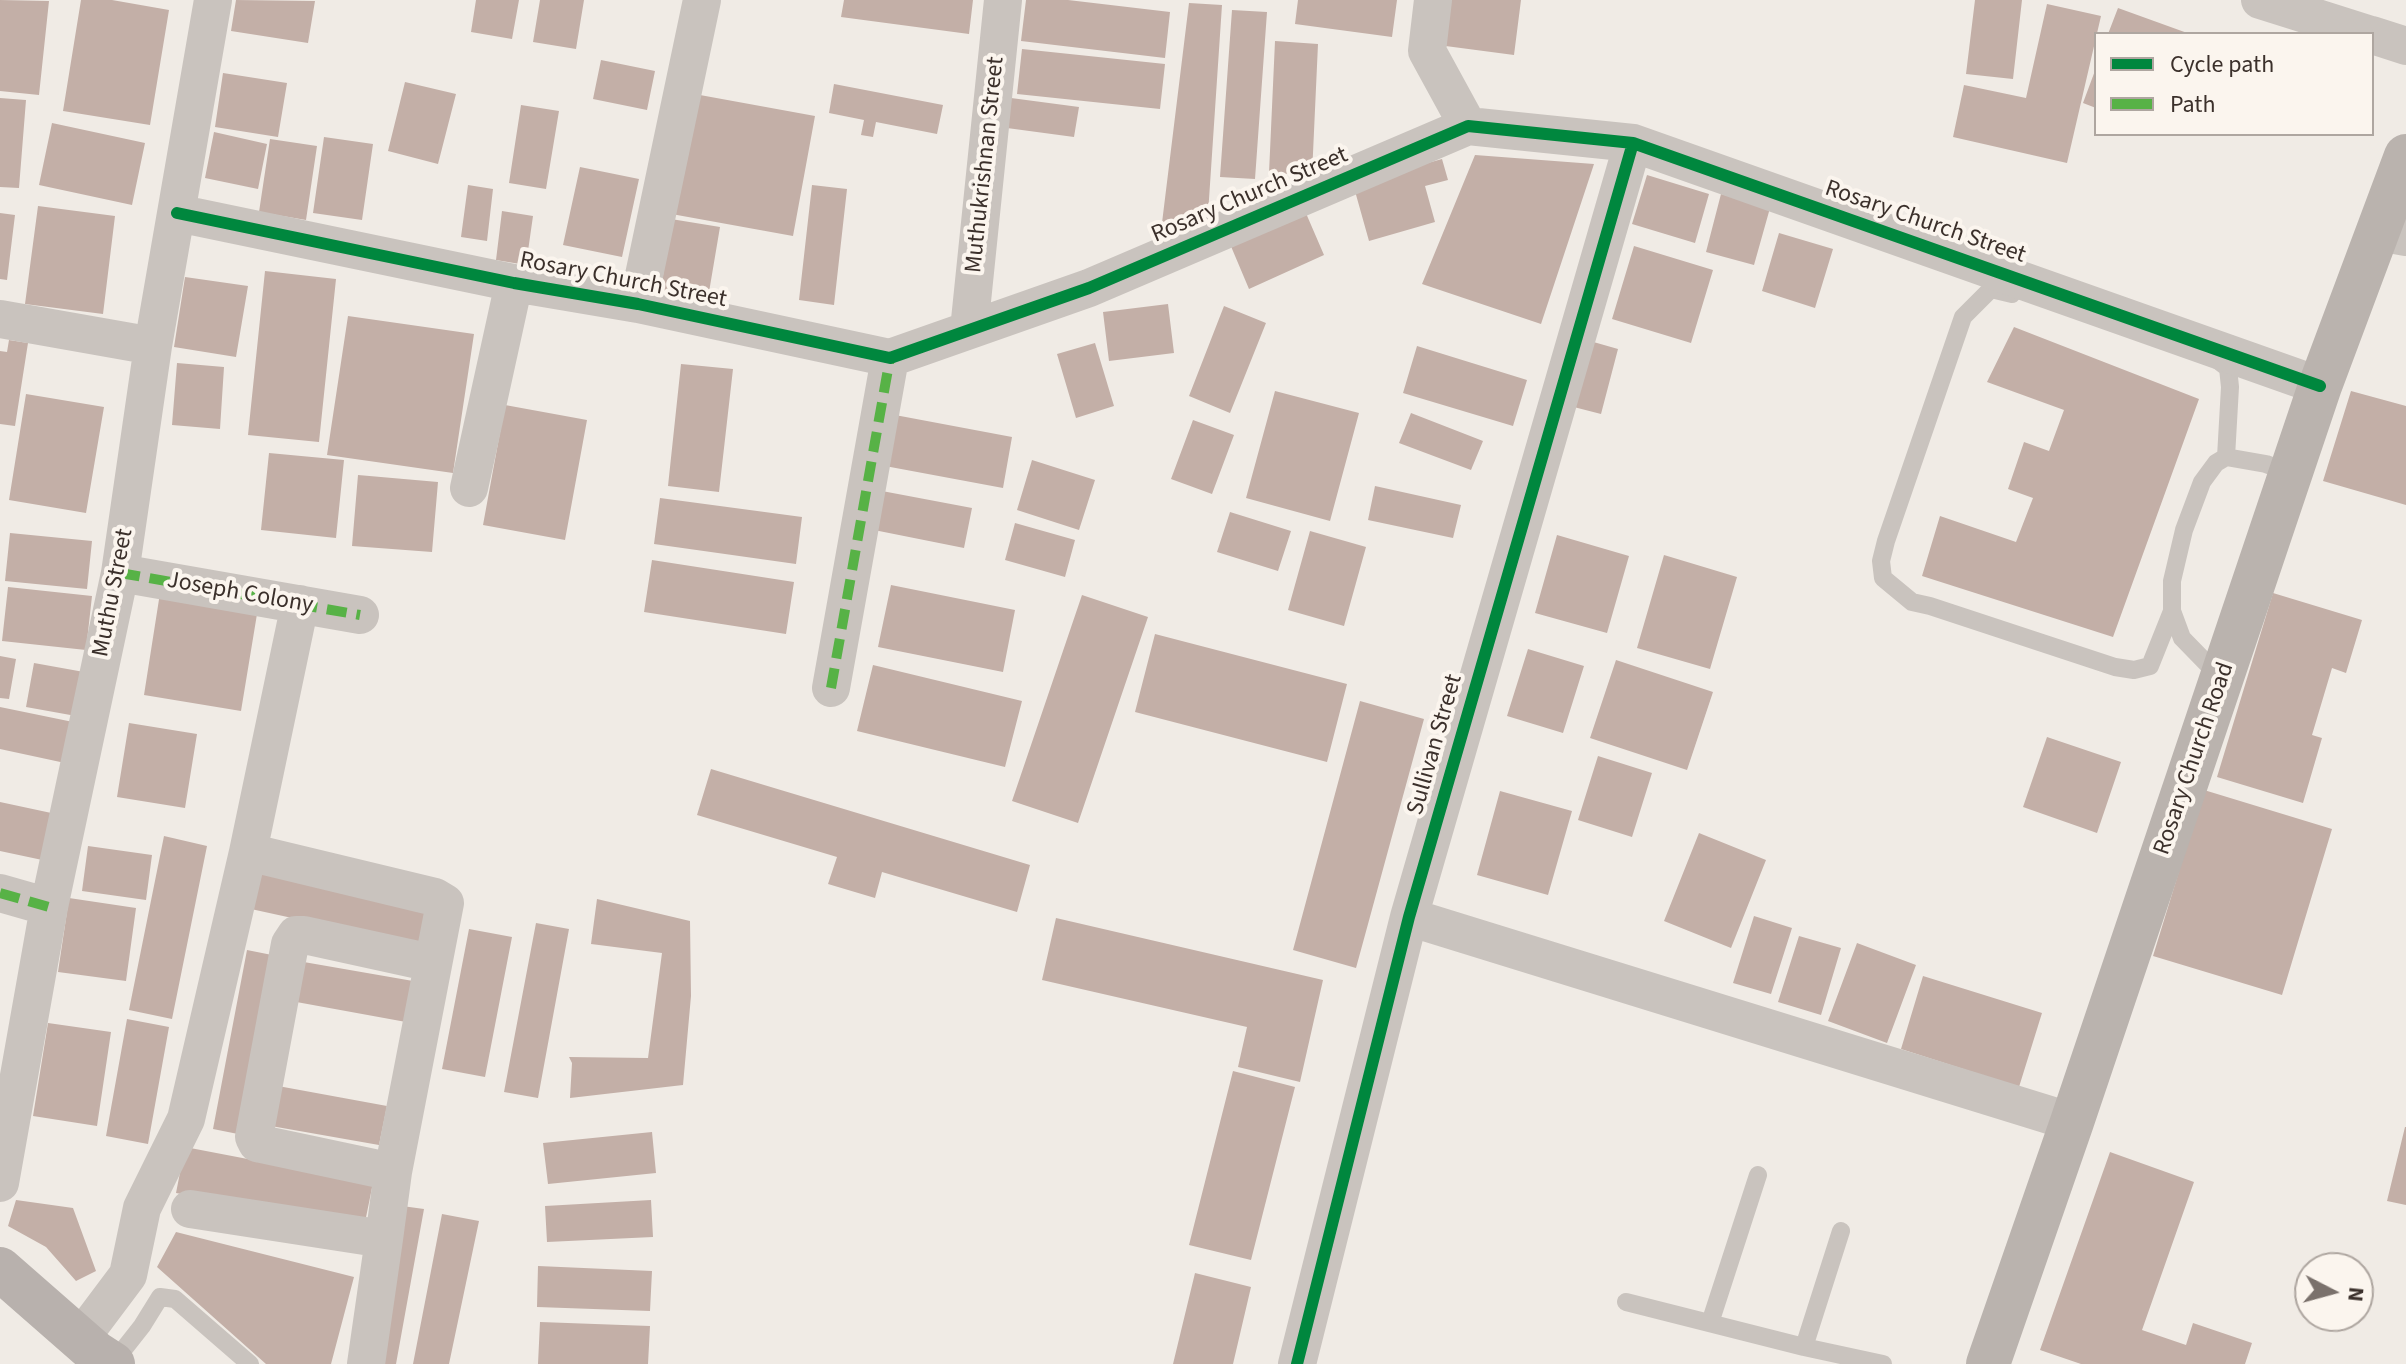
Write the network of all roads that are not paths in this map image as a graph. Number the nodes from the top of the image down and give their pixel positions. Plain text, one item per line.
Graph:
1 (213, 0) edge
2 (702, 0) edge
3 (1003, 0) edge
4 (1433, 0) edge
5 (2260, 0) edge
6 (2361, 32) edge
7 (2374, 36) edge
8 (2406, 46) edge
9 (1468, 126) junction
10 (1633, 143) junction
11 (2406, 156) edge
12 (177, 213) junction
13 (2392, 234) edge
14 (514, 283) junction
15 (638, 304) junction
16 (0, 319) edge
17 (969, 330) junction
18 (153, 346) junction
19 (890, 358) junction
20 (2320, 386) junction
21 (2226, 457) junction
22 (2291, 473) junction
23 (469, 488) dead end
24 (120, 573) junction
25 (300, 604) junction
26 (2172, 611) junction
27 (360, 615) dead end
28 (2222, 679) junction
29 (831, 688) dead end
30 (248, 852) junction
31 (0, 893) edge
32 (49, 907) junction
33 (1409, 917) junction
34 (432, 963) junction
35 (2072, 1122) junction
36 (393, 1172) junction
37 (1758, 1175) dead end
38 (0, 1183) edge
39 (190, 1209) dead end
40 (1841, 1231) dead end
41 (384, 1239) junction
42 (0, 1269) edge
43 (1626, 1302) dead end
44 (1710, 1323) junction
45 (1804, 1347) junction
46 (99, 1357) edge
47 (250, 1364) edge
48 (366, 1364) edge
49 (1297, 1364) edge
50 (1883, 1364) edge
51 (1988, 1364) edge

1 - 12 street, Muthu Street
2 - 15 street
3 - 17 street, Muthukrishnan Street
4 - 9 street
5 - 6 street
7 - 8 street
9 - 10 street, Rosary Church Street
9 - 17 street, Rosary Church Street
10 - 20 street, Rosary Church Street
10 - 33 street, Sullivan Street
11 - 13 main road, Rosary Church Road
12 - 14 street, Rosary Church Street
12 - 18 street, Muthu Street
13 - 20 main road, Rosary Church Road
14 - 15 street, Rosary Church Street
14 - 23 street
15 - 19 street, Rosary Church Street
16 - 18 street
17 - 19 street, Rosary Church Street
18 - 24 street, Muthu Street
19 - 29 street
20 - 22 main road, Rosary Church Road
21 - 22 lane
21 - 26 lane
21 - 26 lane
22 - 28 main road, Rosary Church Road
24 - 25 street, Joseph Colony
24 - 32 street, Muthu Street
25 - 27 street, Joseph Colony
25 - 30 street
26 - 28 lane
28 - 35 main road, Rosary Church Road
30 - 34 street
30 - 46 street
31 - 32 street
32 - 38 street, Muthu Street
33 - 35 street
33 - 49 street, Sullivan Street
34 - 36 street
34 - 36 street
35 - 51 main road, Rosary Church Road
36 - 41 street
37 - 44 lane
39 - 41 street
40 - 45 lane
41 - 48 street
42 - 46 main road
43 - 44 lane
44 - 45 lane
45 - 50 lane
46 - 47 lane

